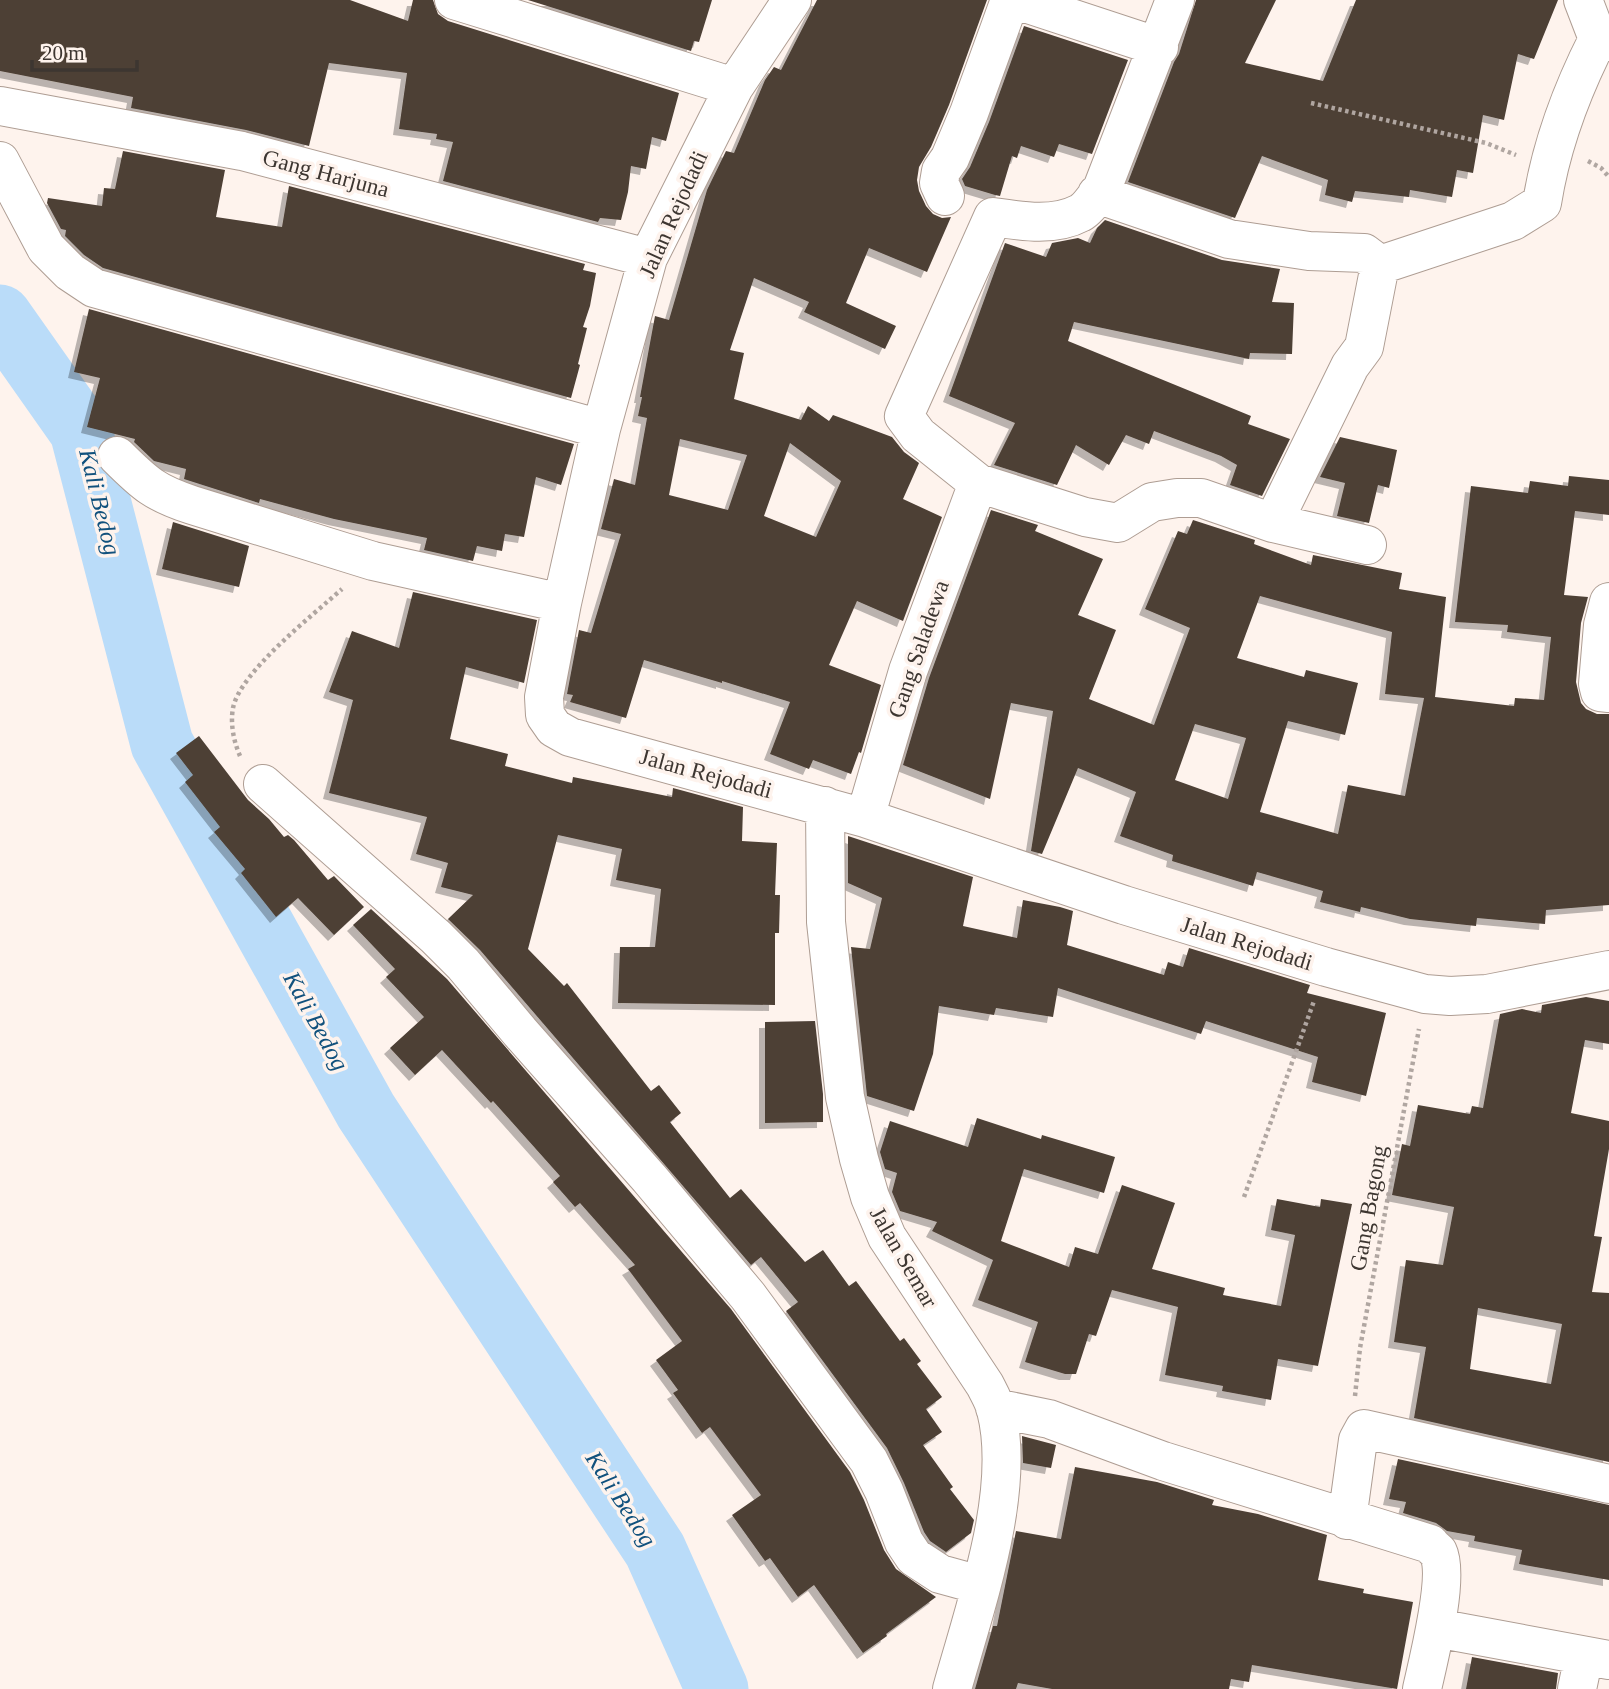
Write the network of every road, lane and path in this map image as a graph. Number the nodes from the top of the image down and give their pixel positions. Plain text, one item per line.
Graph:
1 (454, 0) edge
2 (792, 0) edge
3 (1010, 0) edge
4 (1016, 0) edge
5 (1175, 0) edge
6 (1583, 0) edge
7 (1604, 40) edge
8 (1159, 47) junction
9 (734, 87) junction
10 (1311, 103) dead end
11 (0, 106) edge
12 (0, 161) edge
13 (1548, 167) junction
14 (1097, 194) junction
15 (945, 196) dead end
16 (648, 258) junction
17 (1380, 265) junction
18 (601, 429) junction
19 (117, 456) dead end
20 (978, 483) junction
21 (1273, 523) junction
22 (1367, 545) dead end
23 (373, 561) junction
24 (1609, 602) edge
25 (562, 603) junction
26 (1609, 693) edge
27 (263, 784) joint
28 (825, 806) junction
29 (865, 818) junction
30 (1326, 967) junction
31 (1609, 970) edge
32 (1426, 994) junction
33 (1244, 1197) dead end
34 (995, 1408) junction
35 (1364, 1429) junction
36 (1609, 1484) edge
37 (1347, 1520) junction
38 (980, 1585) junction
39 (1436, 1628) junction
40 (1590, 1668) edge
41 (952, 1689) edge
42 (1422, 1689) edge

1 - 9 street
2 - 9 street, Jalan Rejodadi
3 - 15 street
4 - 8 street
5 - 8 street
6 - 7 street
7 - 13 street
8 - 14 street
9 - 16 street, Jalan Rejodadi
10 - 13 path
11 - 16 street, Gang Harjuna
12 - 18 street
13 - 17 street
14 - 17 street
14 - 20 street
16 - 18 street, Jalan Rejodadi
17 - 21 street
18 - 25 street, Jalan Rejodadi
19 - 23 street
20 - 21 street
20 - 29 street, Gang Saladewa
21 - 22 street
23 - 25 street
23 - 27 path
24 - 26 street
25 - 28 street, Jalan Rejodadi
27 - 38 street
28 - 29 street, Jalan Rejodadi
28 - 34 street, Jalan Semar
29 - 30 street, Jalan Rejodadi
30 - 32 street, Jalan Rejodadi
30 - 33 path
31 - 32 street, Jalan Rejodadi
32 - 35 path, Gang Bagong
34 - 37 street
34 - 38 street, Jalan Semar
35 - 36 street
35 - 37 street
37 - 39 street
38 - 41 street, Jalan Semar
39 - 40 street
39 - 42 street

